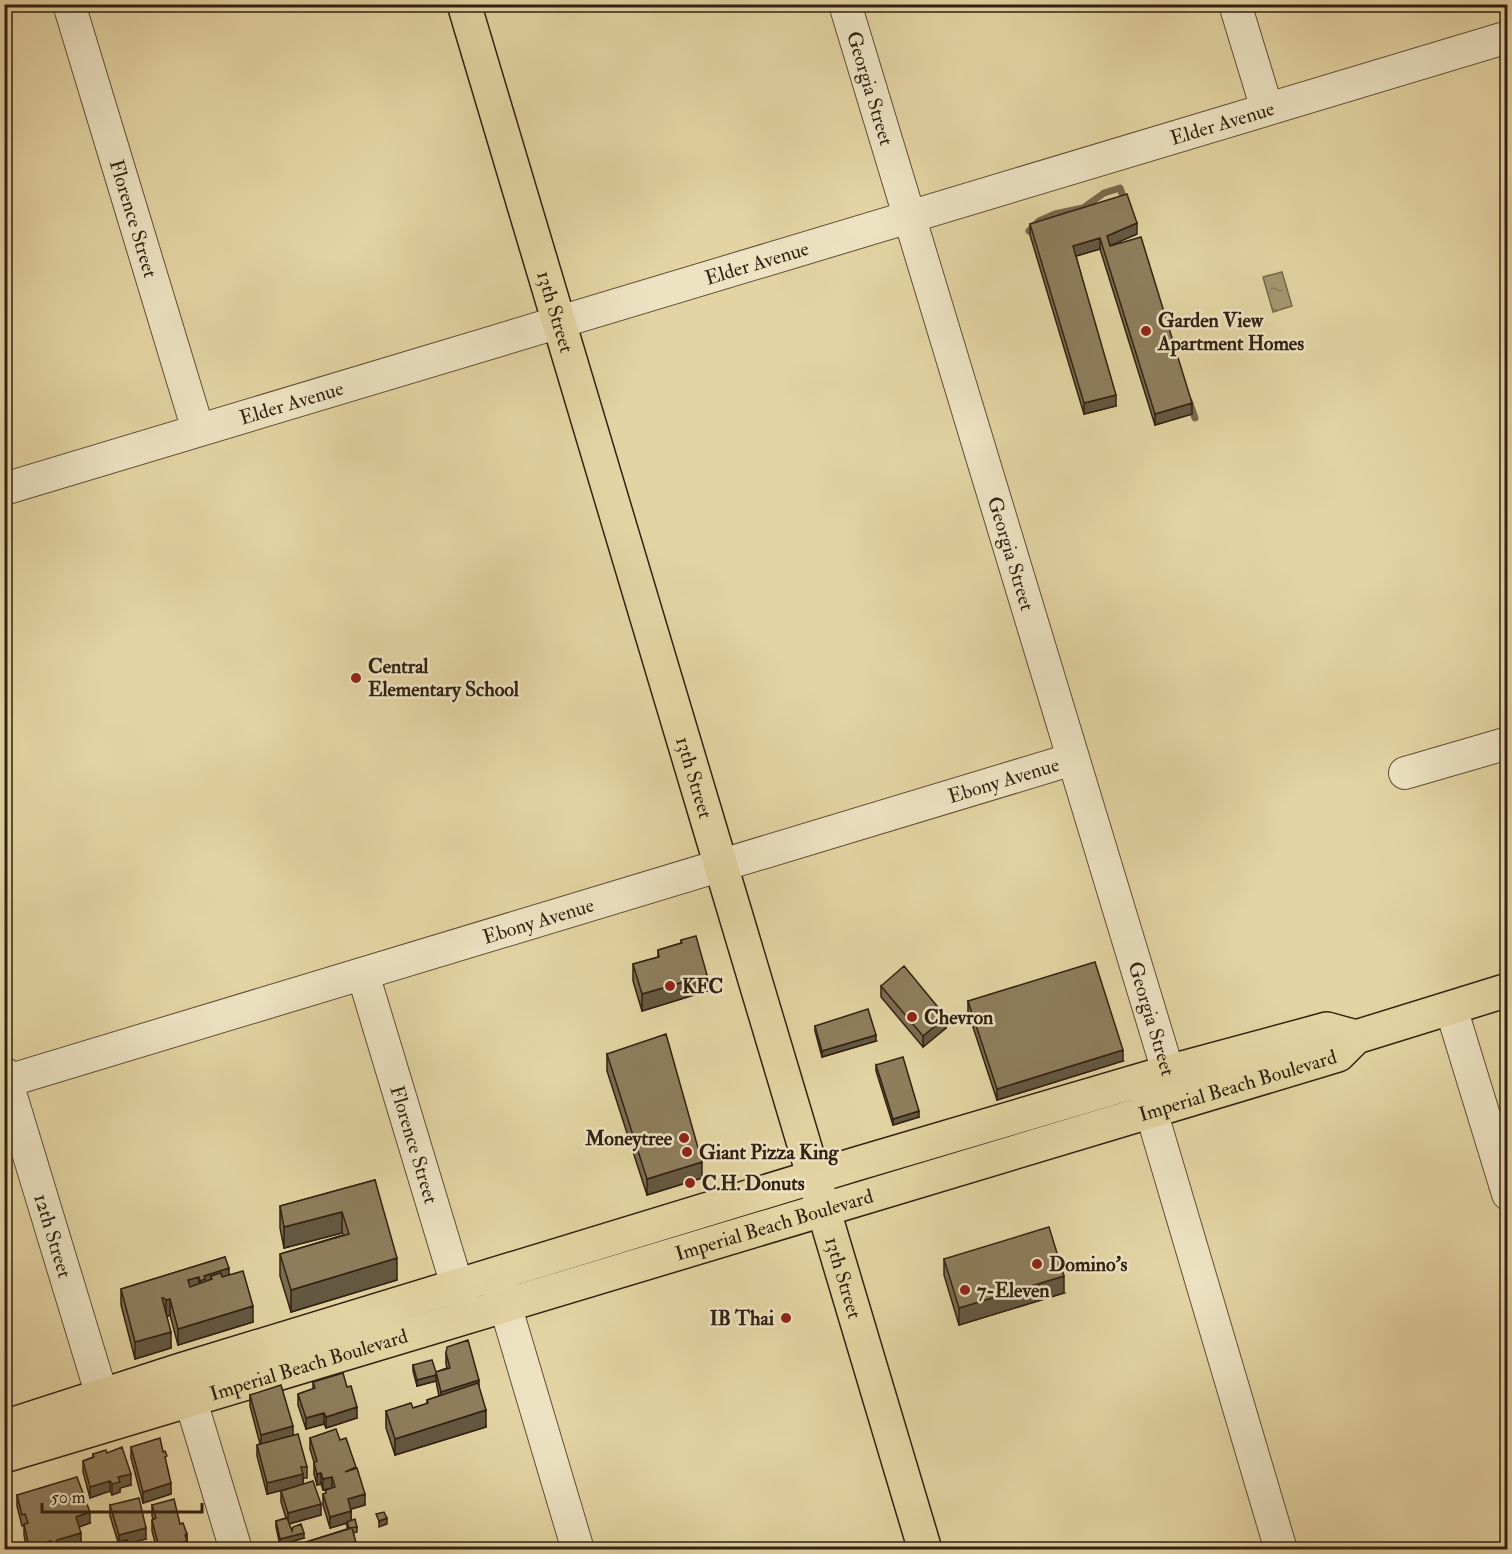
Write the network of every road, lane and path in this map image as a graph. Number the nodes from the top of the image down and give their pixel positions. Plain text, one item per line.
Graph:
1 (69, 4) edge
2 (464, 4) edge
3 (845, 4) edge
4 (1235, 4) edge
5 (1508, 37) edge
6 (1267, 109) junction
7 (909, 216) junction
8 (558, 322) junction
9 (198, 430) junction
10 (4, 489) edge
11 (1508, 743) edge
12 (1073, 759) junction
13 (1405, 773) dead end
14 (720, 866) junction
15 (363, 974) junction
16 (1508, 990) edge
17 (1451, 1008) junction
18 (1356, 1037) junction
19 (1155, 1076) junction
20 (5, 1079) edge
21 (1164, 1107) junction
22 (815, 1176) junction
23 (1508, 1194) edge
24 (825, 1209) junction
25 (496, 1274) junction
26 (462, 1302) junction
27 (504, 1305) junction
28 (186, 1385) junction
29 (102, 1396) junction
30 (4, 1427) edge
31 (4, 1456) edge
32 (236, 1550) edge
33 (578, 1550) edge
34 (925, 1550) edge
35 (1281, 1550) edge

1 - 9 street, Florence Street
2 - 8 main road, 13th Street
3 - 7 street, Georgia Street
4 - 6 street
5 - 6 street, Elder Avenue
6 - 7 street, Elder Avenue
7 - 8 street, Elder Avenue
7 - 12 street, Georgia Street
8 - 9 street, Elder Avenue
8 - 14 main road, 13th Street
9 - 10 street, Elder Avenue
11 - 13 street
12 - 14 street, Ebony Avenue
12 - 19 street, Georgia Street
14 - 15 street, Ebony Avenue
14 - 22 main road, 13th Street
15 - 20 street, Ebony Avenue
15 - 26 street, Florence Street
16 - 17 main road
17 - 18 main road
17 - 23 street
18 - 19 main road, Imperial Beach Boulevard
18 - 21 main road, Imperial Beach Boulevard
19 - 21 street, Georgia Street
19 - 22 main road, Imperial Beach Boulevard
20 - 29 street, 12th Street
21 - 24 main road, Imperial Beach Boulevard
21 - 35 street, Georgia Street
22 - 24 main road, 13th Street
22 - 25 main road, Imperial Beach Boulevard
24 - 27 main road, Imperial Beach Boulevard
24 - 34 main road, 13th Street
25 - 26 main road, Imperial Beach Boulevard
25 - 27 street
26 - 27 main road, Imperial Beach Boulevard
26 - 28 main road, Imperial Beach Boulevard
27 - 33 street
28 - 29 main road, Imperial Beach Boulevard
28 - 31 main road, Imperial Beach Boulevard
28 - 32 street
29 - 30 main road, Imperial Beach Boulevard

